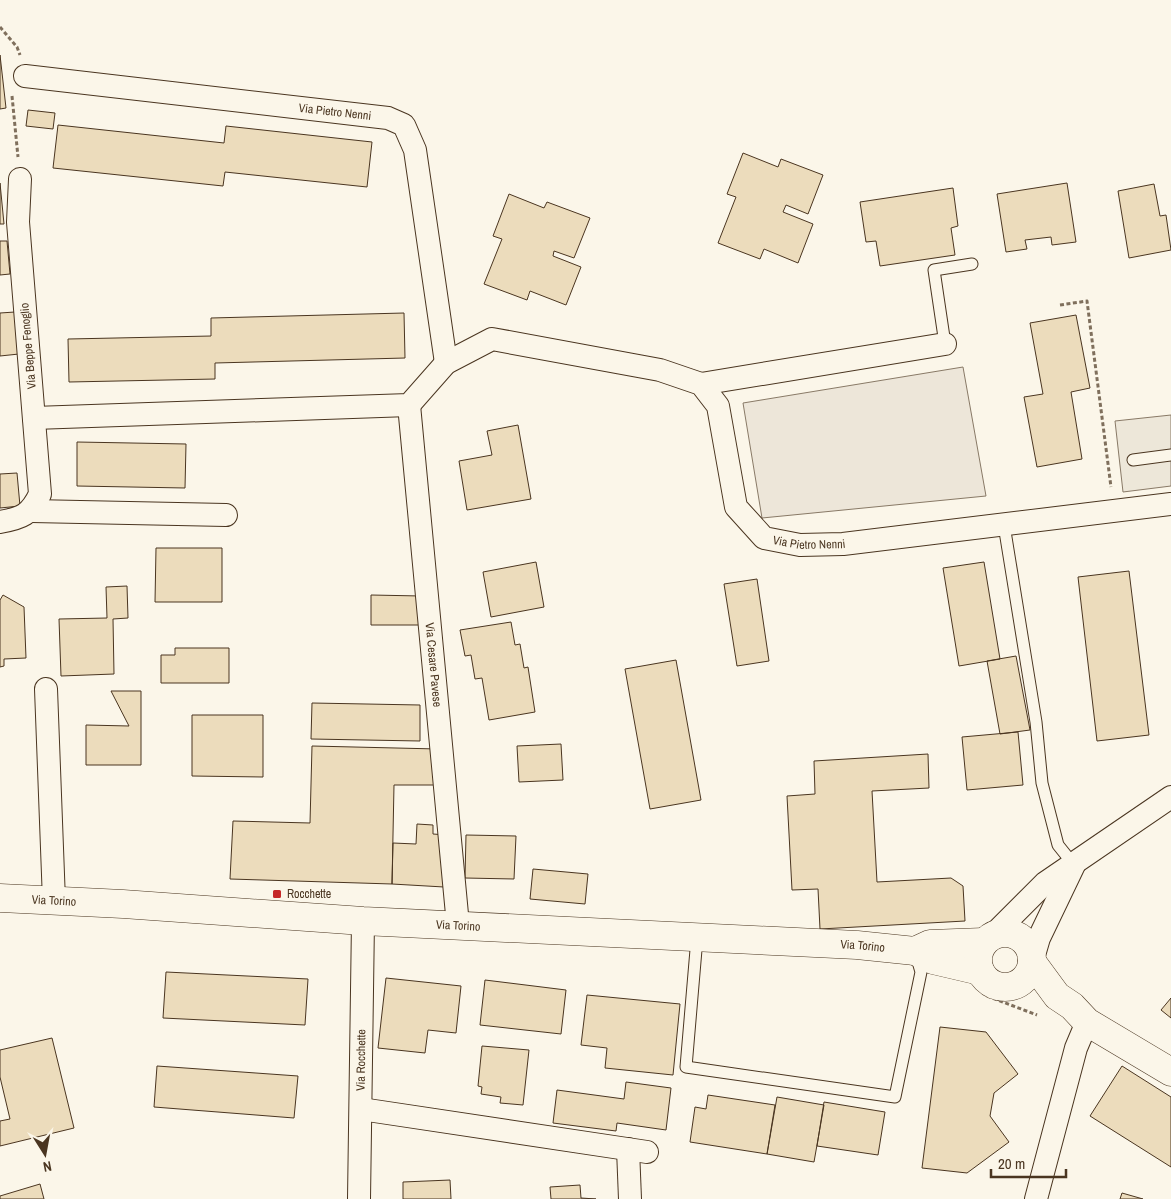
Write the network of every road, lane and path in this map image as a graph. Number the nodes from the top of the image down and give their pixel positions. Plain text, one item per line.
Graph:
1 (0, 27) edge
2 (25, 76) junction
3 (20, 179) joint
4 (972, 264) dead end
5 (1060, 304) dead end
6 (945, 344) joint
7 (446, 363) junction
8 (701, 384) junction
9 (408, 405) junction
10 (34, 418) junction
11 (1171, 455) edge
12 (1133, 460) dead end
13 (1171, 504) edge
14 (32, 511) junction
15 (1114, 511) junction
16 (226, 515) dead end
17 (0, 522) edge
18 (1004, 525) junction
19 (46, 689) dead end
20 (1171, 797) edge
21 (1074, 865) junction
22 (0, 898) edge
23 (54, 901) junction
24 (363, 921) junction
25 (458, 925) junction
26 (697, 938) junction
27 (988, 940) junction
28 (915, 951) junction
29 (1032, 962) junction
30 (980, 971) junction
31 (1009, 987) junction
32 (1087, 1022) junction
33 (1171, 1072) edge
34 (362, 1109) junction
35 (359, 1199) edge
36 (630, 1199) edge
37 (1036, 1199) edge

1 - 2 path
2 - 3 path
2 - 7 street, Via Pietro Nenni
3 - 10 street, Via Beppe Fenoglio
4 - 6 lane
5 - 15 path
6 - 8 street
7 - 8 street
7 - 9 street
8 - 18 street, Via Pietro Nenni
9 - 10 street
9 - 25 street, Via Cesare Pavese
10 - 14 street, Via Beppe Fenoglio
11 - 12 lane
13 - 15 street, Via Pietro Nenni
14 - 16 street
14 - 17 street
15 - 18 street, Via Pietro Nenni
18 - 21 lane
19 - 23 street
20 - 21 street
21 - 27 street
21 - 29 street
22 - 23 main road, Via Torino
23 - 24 main road, Via Torino
24 - 25 main road, Via Torino
24 - 34 street, Via Rocchette
25 - 26 main road, Via Torino
26 - 28 main road, Via Torino
26 - 28 lane
27 - 28 main road, Via Torino
27 - 29 main road, Via Torino
27 - 30 main road
28 - 30 main road, Via Torino
29 - 31 main road
29 - 32 main road, Via Torino
30 - 31 main road, Via Torino
31 - 32 main road, Via Torino
32 - 33 main road, Via Torino
32 - 37 street
34 - 35 street, Via Rocchette
34 - 36 street

